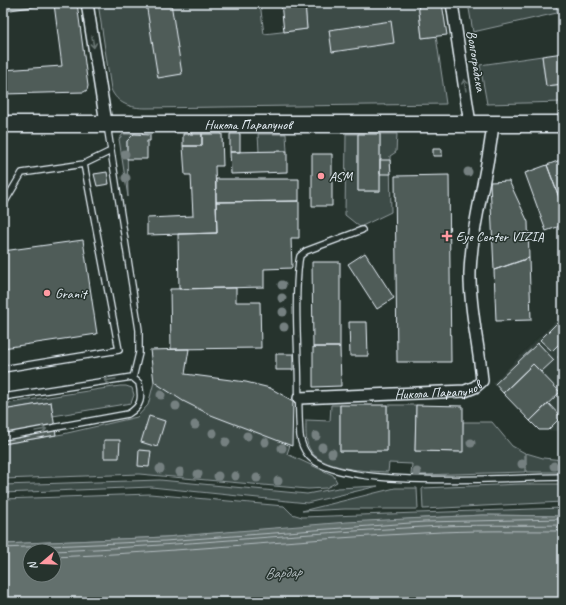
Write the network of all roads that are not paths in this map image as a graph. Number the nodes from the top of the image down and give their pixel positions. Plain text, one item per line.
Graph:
1 (87, 3) edge
2 (452, 3) edge
3 (106, 123) junction
4 (3, 124) edge
5 (470, 124) junction
6 (493, 124) junction
7 (563, 124) edge
8 (111, 151) junction
9 (84, 164) junction
10 (3, 206) edge
11 (362, 230) dead end
12 (3, 369) edge
13 (133, 378) junction
14 (3, 397) edge
15 (299, 398) junction
16 (3, 437) edge
17 (563, 477) edge

1 -> 3 street
5 -> 2 street, Волгоградска
3 - 4 street, Никола Парапунов
3 - 5 street, Никола Парапунов
3 - 8 lane
5 - 6 street, Никола Парапунов
6 - 7 street, Никола Парапунов
6 - 15 street, Никола Парапунов
8 - 9 lane
8 - 13 lane
9 - 10 lane
9 - 12 lane
11 - 15 lane
13 -> 14 lane
16 -> 13 lane
15 - 17 lane

